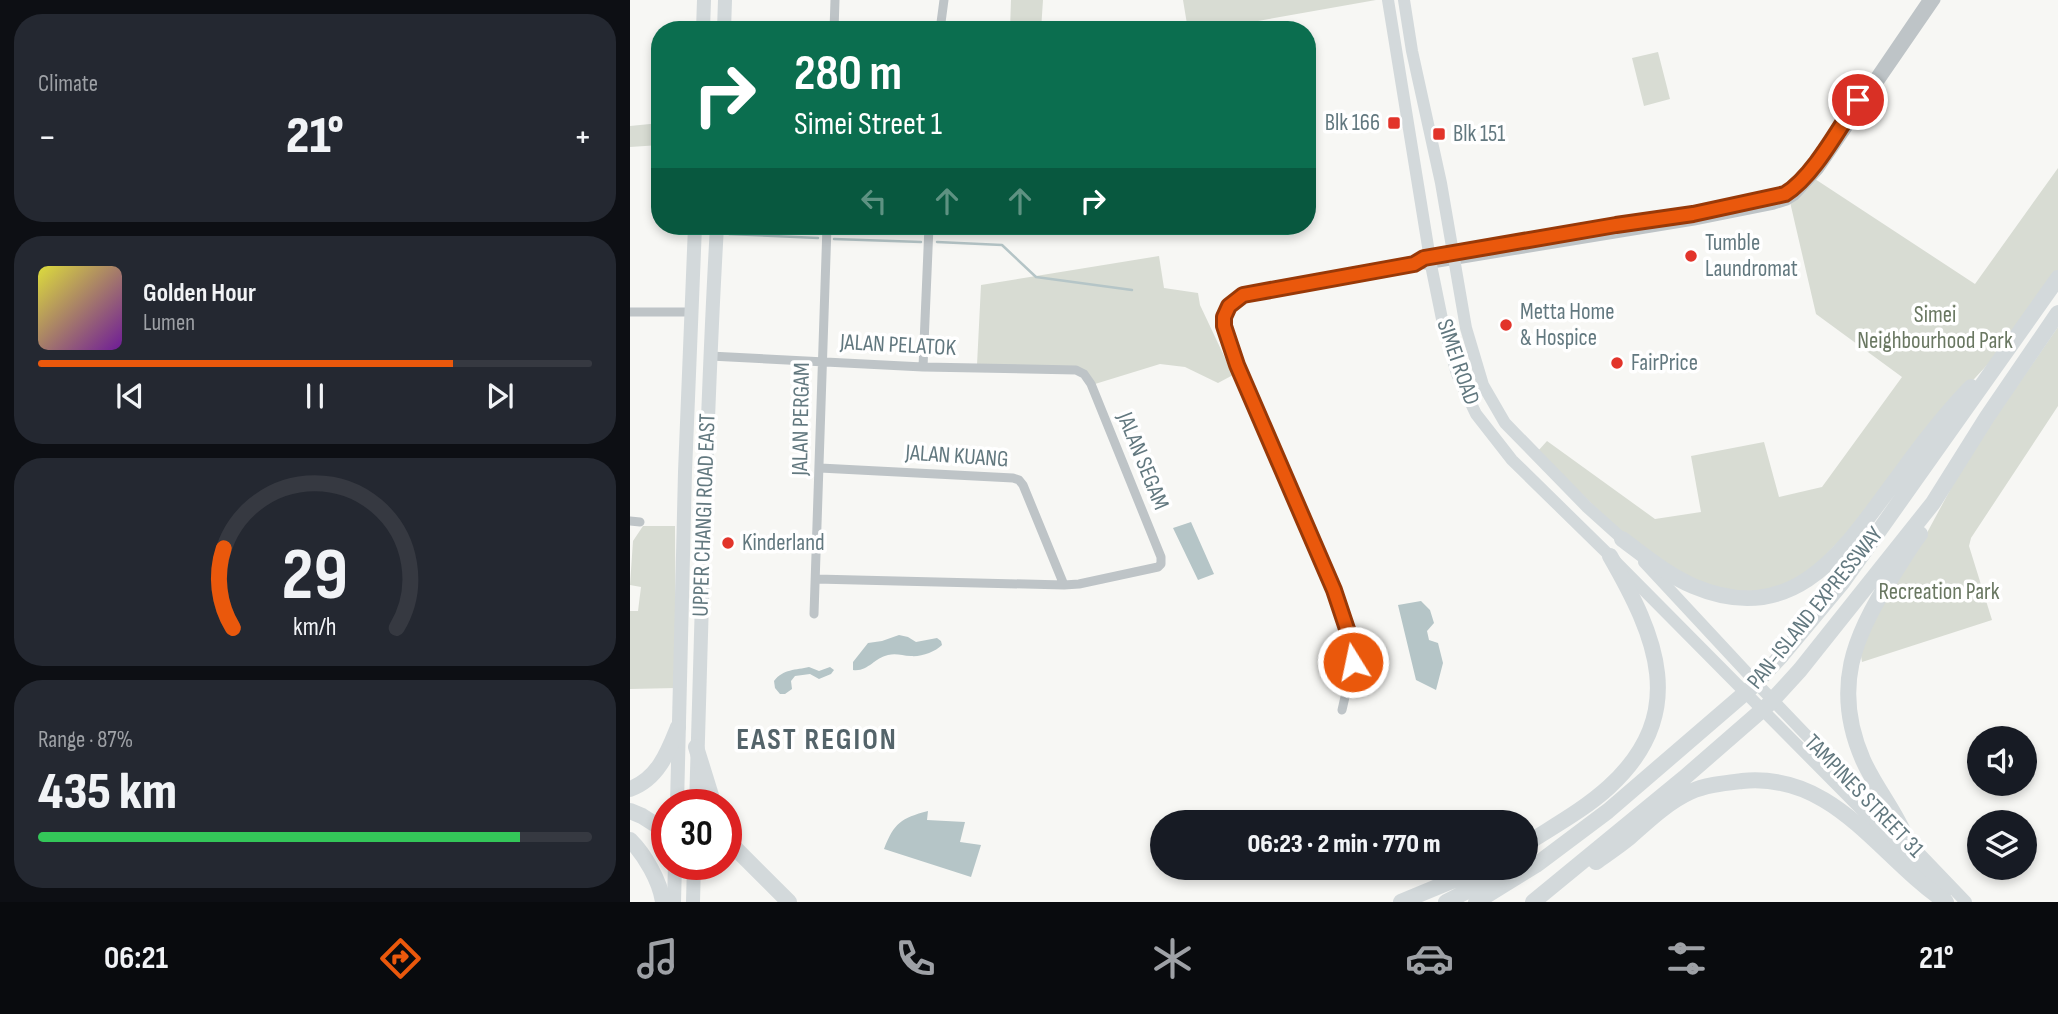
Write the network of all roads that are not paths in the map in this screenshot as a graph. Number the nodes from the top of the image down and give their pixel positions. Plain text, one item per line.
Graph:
1 (704, 0) edge
2 (725, 0) edge
3 (835, 0) edge
4 (944, 0) edge
5 (1388, 0) edge
6 (1404, 0) edge
7 (1927, 0) edge
8 (1936, 0) edge
9 (703, 21) edge
10 (724, 21) edge
11 (834, 21) edge
12 (941, 21) edge
13 (695, 235) edge
14 (716, 235) edge
15 (826, 235) edge
16 (929, 235) edge
17 (1454, 257) junction
18 (1430, 261) junction
19 (2058, 278) edge
20 (712, 299) junction
21 (630, 312) edge
22 (691, 312) junction
23 (2058, 313) edge
24 (710, 335) junction
25 (2016, 338) junction
26 (689, 343) junction
27 (710, 356) junction
28 (822, 361) junction
29 (923, 367) junction
30 (1084, 374) joint
31 (820, 468) junction
32 (1933, 503) junction
33 (1622, 539) junction
34 (1610, 556) junction
35 (816, 579) junction
36 (1064, 585) junction
37 (814, 614) dead end
38 (1763, 690) joint
39 (1752, 700) joint
40 (1342, 710) dead end
41 (678, 727) junction
42 (696, 747) junction
43 (1667, 761) junction
44 (696, 783) junction
45 (630, 789) edge
46 (677, 789) edge
47 (688, 789) edge
48 (696, 789) edge
49 (709, 789) edge
50 (630, 811) edge
51 (651, 822) edge
52 (1538, 836) edge
53 (630, 840) edge
54 (1906, 840) junction
55 (1538, 851) edge
56 (742, 855) edge
57 (675, 880) edge
58 (694, 880) edge
59 (1454, 880) edge
60 (1495, 880) edge
61 (1473, 895) edge
62 (1534, 901) edge
63 (663, 902) edge
64 (674, 902) edge
65 (693, 902) edge
66 (789, 902) edge
67 (1401, 902) edge
68 (1446, 902) edge
69 (1946, 902) edge
70 (1953, 902) edge
71 (1966, 902) edge

1 - 9 main road
2 - 10 main road
3 - 11 street
4 - 12 street
5 - 18 main road, SIMEI ROAD
6 - 17 main road, SIMEI ROAD
7 - 17 street
8 - 17 street
13 - 22 main road, UPPER CHANGI ROAD EAST
14 - 20 main road, UPPER CHANGI ROAD EAST
15 - 28 street, JALAN PERGAM
16 - 29 street
17 - 18 street
17 - 33 main road, SIMEI ROAD
18 - 34 main road, SIMEI ROAD
18 - 40 street
19 - 25 highway, PAN-ISLAND EXPRESSWAY
20 - 22 main road
20 - 24 main road, UPPER CHANGI ROAD EAST
21 - 22 street
22 - 26 main road, UPPER CHANGI ROAD EAST
23 - 32 highway, PAN-ISLAND EXPRESSWAY
24 - 26 main road
24 - 27 main road, UPPER CHANGI ROAD EAST
25 - 33 highway
25 - 43 highway, PAN-ISLAND EXPRESSWAY
26 - 41 main road, UPPER CHANGI ROAD EAST
27 - 28 street, JALAN PELATOK
27 - 42 main road, UPPER CHANGI ROAD EAST
28 - 29 street, JALAN PELATOK
28 - 31 street, JALAN PERGAM
29 - 30 street, JALAN PELATOK
30 - 36 street, JALAN SEGAM
31 - 35 street, JALAN PERGAM
31 - 36 street, JALAN KUANG
32 - 54 highway
32 - 62 highway, PAN-ISLAND EXPRESSWAY
33 - 38 main road, SIMEI ROAD
34 - 39 main road, SIMEI ROAD
34 - 52 highway
35 - 36 street
35 - 37 street, JALAN PERGAM
38 - 54 main road, TAMPINES STREET 31
39 - 70 main road, TAMPINES STREET 31
41 - 45 highway
41 - 46 main road, UPPER CHANGI ROAD EAST
42 - 44 main road, UPPER CHANGI ROAD EAST
42 - 49 highway
43 - 55 highway
43 - 61 highway, PAN-ISLAND EXPRESSWAY
44 - 47 main road
44 - 48 main road, UPPER CHANGI ROAD EAST
50 - 51 highway
53 - 63 highway
54 - 71 main road, TAMPINES STREET 31
56 - 66 highway
57 - 64 main road
58 - 65 main road
59 - 67 highway
60 - 61 highway
61 - 67 highway
61 - 68 highway
62 - 69 highway

